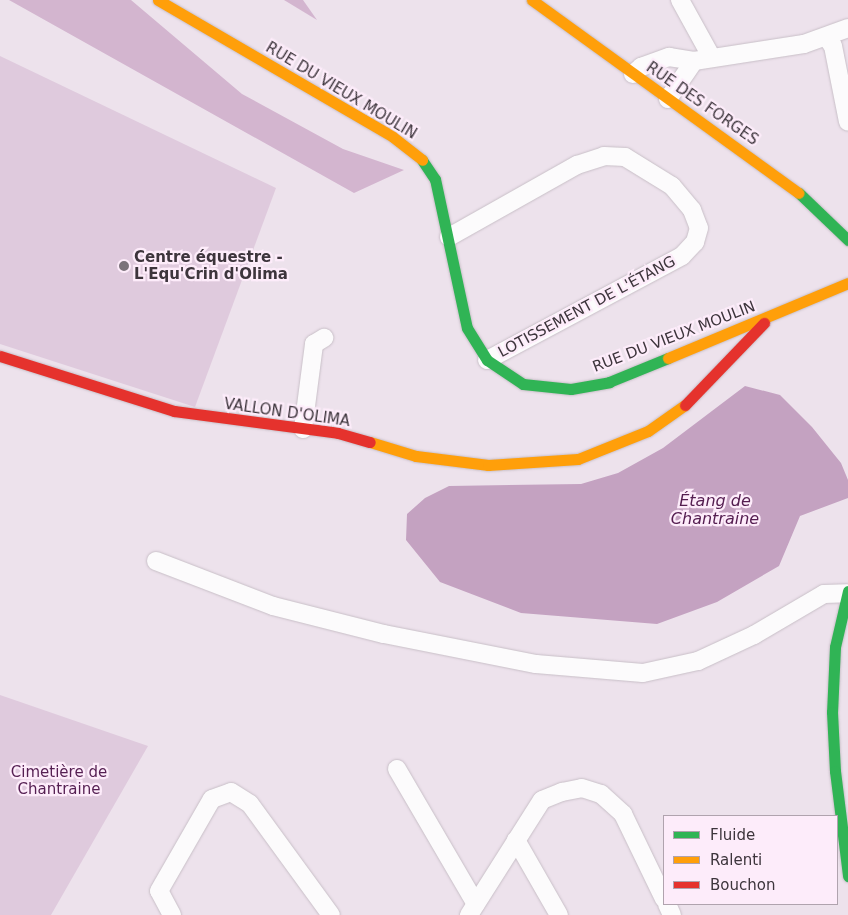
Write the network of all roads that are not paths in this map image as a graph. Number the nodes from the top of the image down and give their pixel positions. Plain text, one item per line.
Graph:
1 (158, 0) edge
2 (532, 0) edge
3 (680, 0) edge
4 (848, 28) edge
5 (826, 37) junction
6 (712, 58) junction
7 (694, 61) junction
8 (633, 74) junction
9 (668, 99) junction
10 (848, 122) edge
11 (449, 237) junction
12 (848, 240) edge
13 (848, 283) edge
14 (771, 316) junction
15 (324, 338) dead end
16 (0, 356) edge
17 (487, 360) junction
18 (303, 429) junction
19 (156, 561) dead end
20 (848, 592) edge
21 (397, 769) dead end
22 (516, 840) junction
23 (848, 876) edge
24 (663, 897) edge
25 (472, 909) edge
26 (172, 915) edge
27 (331, 915) edge
28 (559, 915) edge

1 - 11 street, RUE DU VIEUX MOULIN
2 - 8 street, RUE DES FORGES
3 - 6 street
4 - 5 street
5 - 6 street
5 - 10 street
6 - 7 street
7 - 8 street
7 - 9 street
8 - 9 street, RUE DES FORGES
9 - 12 street, RUE DES FORGES
11 - 17 street, RUE DU VIEUX MOULIN
11 - 17 street, LOTISSEMENT DE L'ÉTANG
13 - 14 street, VALLON D'OLIMA
14 - 17 street, RUE DU VIEUX MOULIN
14 - 18 street, VALLON D'OLIMA
15 - 18 street
16 - 18 street, VALLON D'OLIMA
19 - 20 street
20 - 23 street
21 - 25 street
22 - 24 street
22 - 25 street
22 - 28 street
26 - 27 street

